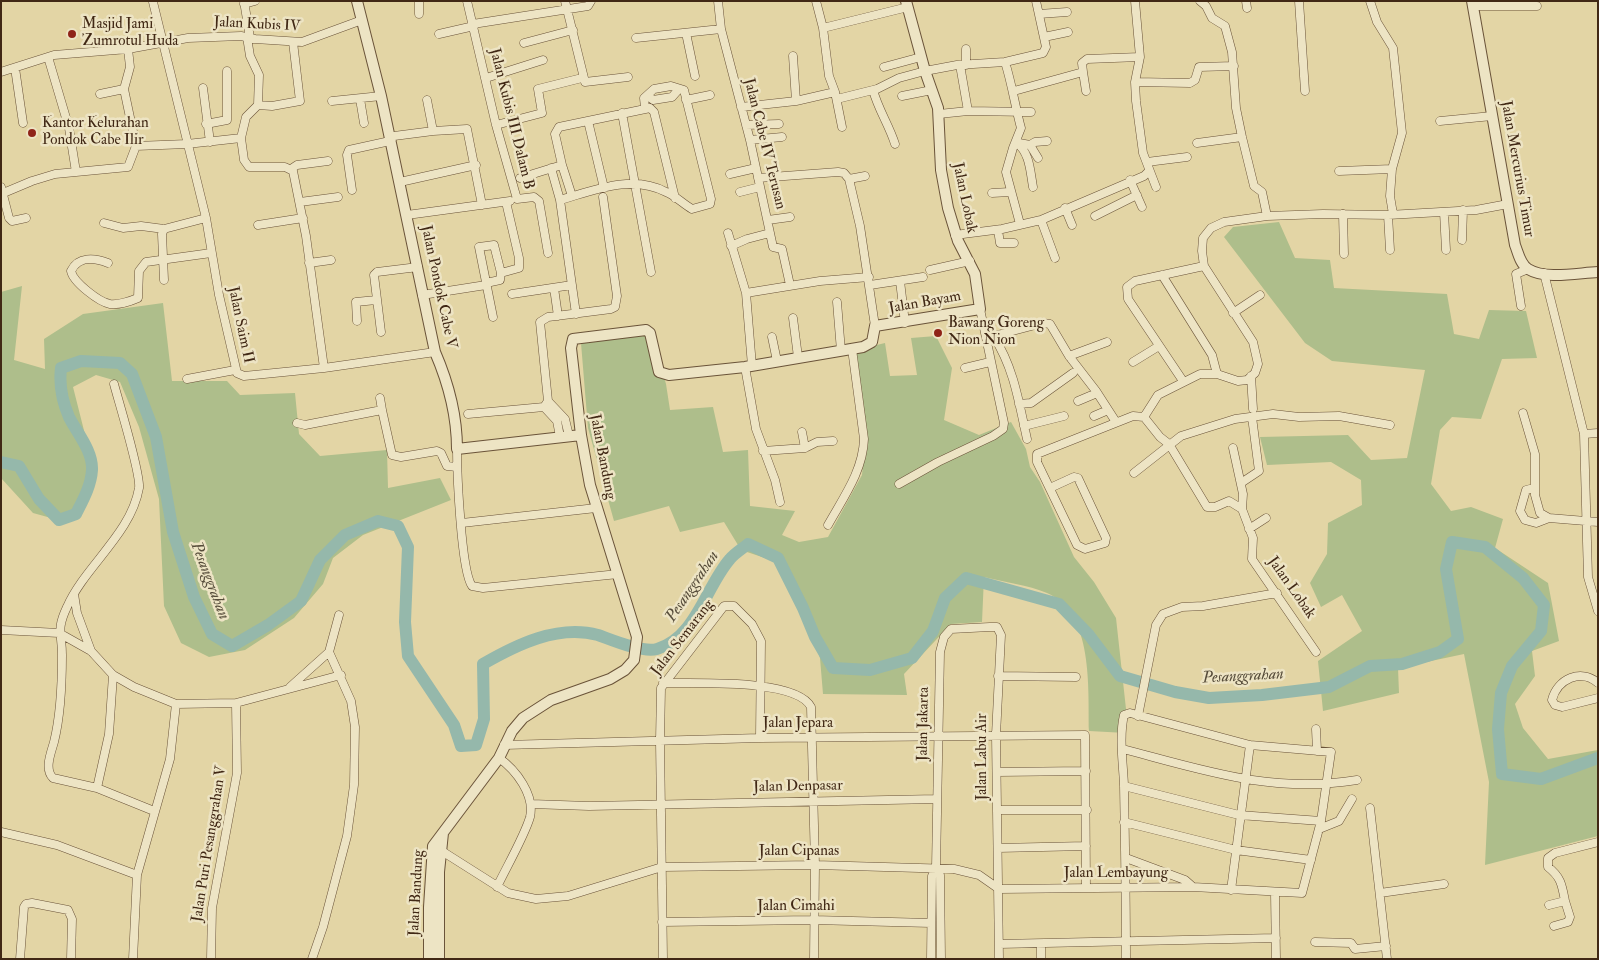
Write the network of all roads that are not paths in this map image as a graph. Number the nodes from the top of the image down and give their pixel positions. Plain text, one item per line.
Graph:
1 (256, 1) edge
2 (357, 1) edge
3 (419, 1) edge
4 (467, 1) edge
5 (565, 1) edge
6 (591, 1) edge
7 (718, 1) edge
8 (816, 1) edge
9 (1036, 1) edge
10 (1135, 1) edge
11 (1200, 1) edge
12 (1299, 1) edge
13 (1370, 1) edge
14 (153, 2) edge
15 (244, 2) edge
16 (908, 3) edge
17 (1472, 4) edge
18 (1537, 6) dead end
19 (567, 10) junction
20 (1067, 12) dead end
21 (419, 14) dead end
22 (1039, 14) junction
23 (362, 20) junction
24 (473, 25) junction
25 (823, 28) junction
26 (721, 29) junction
27 (573, 30) junction
28 (1068, 32) dead end
29 (686, 33) junction
30 (439, 34) dead end
31 (1044, 37) junction
32 (248, 38) junction
33 (636, 38) dead end
34 (162, 42) junction
35 (293, 42) junction
36 (524, 43) dead end
37 (128, 49) junction
38 (966, 49) dead end
39 (793, 56) dead end
40 (48, 57) junction
41 (921, 57) junction
42 (1140, 58) junction
43 (543, 60) dead end
44 (1005, 62) junction
45 (963, 65) junction
46 (1234, 66) junction
47 (884, 67) dead end
48 (15, 68) junction
49 (227, 71) dead end
50 (925, 71) junction
51 (1, 72) edge
52 (1083, 72) junction
53 (695, 76) dead end
54 (628, 77) dead end
55 (486, 78) junction
56 (583, 80) junction
57 (1135, 82) junction
58 (203, 88) dead end
59 (124, 89) junction
60 (873, 90) junction
61 (932, 90) junction
62 (1014, 90) junction
63 (1086, 91) dead end
64 (1305, 91) dead end
65 (100, 94) dead end
66 (710, 95) dead end
67 (381, 96) junction
68 (836, 96) junction
69 (902, 96) dead end
70 (360, 99) junction
71 (332, 100) dead end
72 (427, 100) dead end
73 (686, 100) junction
74 (796, 101) junction
75 (258, 104) junction
76 (741, 107) junction
77 (645, 108) junction
78 (1015, 110) junction
79 (968, 111) junction
80 (1031, 112) dead end
81 (622, 113) junction
82 (939, 114) junction
83 (1492, 116) junction
84 (1440, 120) dead end
85 (588, 121) junction
86 (23, 123) dead end
87 (364, 123) dead end
88 (206, 124) junction
89 (779, 124) dead end
90 (496, 125) junction
91 (746, 125) junction
92 (842, 127) dead end
93 (433, 131) junction
94 (782, 137) dead end
95 (1242, 137) junction
96 (241, 138) junction
97 (750, 140) junction
98 (1047, 140) dead end
99 (390, 141) junction
100 (210, 142) junction
101 (1016, 142) junction
102 (1197, 143) dead end
103 (187, 144) junction
104 (894, 144) dead end
105 (1030, 145) junction
106 (136, 146) junction
107 (1187, 157) dead end
108 (1038, 158) dead end
109 (328, 161) dead end
110 (1147, 162) junction
111 (476, 165) junction
112 (562, 165) junction
113 (551, 168) junction
114 (756, 168) junction
115 (291, 169) junction
116 (1392, 170) junction
117 (1149, 171) junction
118 (1339, 171) dead end
119 (76, 172) junction
120 (730, 174) dead end
121 (865, 176) dead end
122 (520, 178) dead end
123 (758, 178) junction
124 (849, 179) junction
125 (1130, 180) junction
126 (400, 182) junction
127 (636, 182) junction
128 (760, 187) junction
129 (1033, 187) dead end
130 (1156, 187) dead end
131 (604, 188) junction
132 (352, 190) dead end
133 (2, 192) edge
134 (740, 192) dead end
135 (1010, 192) junction
136 (992, 193) dead end
137 (1137, 195) junction
138 (572, 196) junction
139 (338, 197) dead end
140 (603, 198) dead end
141 (675, 198) junction
142 (517, 199) junction
143 (560, 200) junction
144 (300, 202) junction
145 (506, 202) junction
146 (1508, 204) junction
147 (482, 205) junction
148 (1142, 206) dead end
149 (1065, 208) junction
150 (1463, 210) junction
151 (1444, 212) junction
152 (1343, 214) junction
153 (1390, 214) junction
154 (407, 215) junction
155 (1095, 216) dead end
156 (1267, 216) junction
157 (790, 217) dead end
158 (26, 218) dead end
159 (206, 218) junction
160 (303, 218) junction
161 (768, 220) junction
162 (1041, 220) junction
163 (104, 223) dead end
164 (1020, 224) junction
165 (258, 225) dead end
166 (1072, 225) dead end
167 (164, 229) junction
168 (998, 230) junction
169 (728, 233) dead end
170 (770, 233) junction
171 (956, 235) junction
172 (1462, 240) dead end
173 (1014, 243) dead end
174 (731, 246) junction
175 (1390, 250) dead end
176 (1446, 250) dead end
177 (211, 253) junction
178 (548, 253) dead end
179 (1344, 254) dead end
180 (1053, 257) dead end
181 (164, 260) junction
182 (331, 260) dead end
183 (970, 261) junction
184 (108, 263) dead end
185 (309, 263) junction
186 (1204, 266) junction
187 (418, 267) junction
188 (1528, 269) junction
189 (930, 270) dead end
190 (651, 272) dead end
191 (1598, 272) edge
192 (501, 273) junction
193 (1544, 273) junction
194 (1162, 275) junction
195 (923, 277) dead end
196 (164, 280) dead end
197 (869, 281) junction
198 (900, 281) junction
199 (486, 284) junction
200 (572, 285) junction
201 (790, 285) junction
202 (554, 288) junction
203 (746, 293) junction
204 (512, 294) dead end
205 (1260, 294) dead end
206 (422, 295) junction
207 (376, 300) junction
208 (836, 302) dead end
209 (1521, 306) dead end
210 (980, 309) junction
211 (1233, 313) junction
212 (576, 314) junction
213 (558, 316) junction
214 (492, 317) dead end
215 (793, 318) dead end
216 (357, 321) dead end
217 (905, 322) junction
218 (875, 326) junction
219 (381, 332) dead end
220 (772, 337) dead end
221 (990, 337) junction
222 (1107, 342) dead end
223 (1159, 346) junction
224 (852, 349) junction
225 (841, 351) junction
226 (435, 352) junction
227 (1069, 356) junction
228 (798, 358) junction
229 (778, 361) junction
230 (990, 362) junction
231 (1133, 362) dead end
232 (748, 367) junction
233 (324, 368) junction
234 (965, 368) dead end
235 (235, 370) junction
236 (1072, 373) dead end
237 (1217, 374) junction
238 (1251, 376) junction
239 (187, 379) dead end
240 (1183, 381) junction
241 (114, 384) dead end
242 (1098, 393) junction
243 (380, 398) dead end
244 (1078, 402) dead end
245 (546, 404) junction
246 (1019, 404) junction
247 (382, 410) junction
248 (1108, 410) junction
249 (1145, 413) junction
250 (1252, 413) junction
251 (1523, 413) dead end
252 (468, 414) dead end
253 (1064, 416) dead end
254 (1094, 416) dead end
255 (1116, 422) junction
256 (297, 423) dead end
257 (1390, 425) dead end
258 (1024, 426) junction
259 (802, 432) dead end
260 (1584, 434) junction
261 (1598, 434) edge
262 (581, 435) junction
263 (565, 437) junction
264 (1027, 439) dead end
265 (833, 441) dead end
266 (1169, 444) junction
267 (805, 448) junction
268 (1233, 448) dead end
269 (457, 449) junction
270 (763, 451) junction
271 (457, 467) junction
272 (1134, 473) dead end
273 (1241, 483) junction
274 (899, 484) dead end
275 (1050, 488) junction
276 (1534, 488) junction
277 (780, 502) dead end
278 (596, 508) junction
279 (1242, 509) junction
280 (1266, 518) dead end
281 (1549, 518) junction
282 (1586, 522) junction
283 (1598, 522) edge
284 (462, 523) junction
285 (828, 524) dead end
286 (1250, 529) junction
287 (618, 574) junction
288 (1277, 593) junction
289 (74, 594) junction
290 (1598, 612) edge
291 (339, 615) dead end
292 (997, 627) joint
293 (1, 630) edge
294 (59, 633) junction
295 (91, 651) junction
296 (329, 652) junction
297 (1316, 652) dead end
298 (341, 674) junction
299 (113, 675) junction
300 (998, 676) junction
301 (1076, 677) dead end
302 (663, 683) junction
303 (1598, 683) edge
304 (760, 685) junction
305 (287, 690) junction
306 (1598, 698) edge
307 (236, 703) junction
308 (176, 704) junction
309 (1138, 716) junction
310 (1316, 729) dead end
311 (996, 735) junction
312 (937, 736) junction
313 (760, 738) junction
314 (812, 738) junction
315 (660, 741) junction
316 (504, 745) junction
317 (1250, 745) junction
318 (1123, 749) junction
319 (1317, 751) junction
320 (499, 758) junction
321 (1086, 770) junction
322 (997, 772) junction
323 (1244, 780) junction
324 (1357, 780) dead end
325 (1328, 785) junction
326 (1124, 786) junction
327 (97, 788) junction
328 (937, 799) junction
329 (1352, 799) dead end
330 (814, 800) junction
331 (660, 803) junction
332 (531, 804) junction
333 (1370, 808) dead end
334 (996, 810) junction
335 (1086, 810) junction
336 (154, 812) junction
337 (1239, 815) junction
338 (1124, 822) junction
339 (1320, 825) junction
340 (1, 832) edge
341 (1598, 842) edge
342 (1086, 846) junction
343 (437, 848) junction
344 (998, 848) junction
345 (1236, 850) junction
346 (1126, 858) junction
347 (1312, 860) junction
348 (815, 864) junction
349 (662, 867) junction
350 (936, 868) junction
351 (137, 875) junction
352 (1444, 884) dead end
353 (498, 887) junction
354 (1126, 887) junction
355 (1086, 888) junction
356 (1193, 888) junction
357 (998, 889) junction
358 (1231, 890) junction
359 (1275, 893) junction
360 (1380, 893) junction
361 (1565, 901) junction
362 (1549, 905) dead end
363 (813, 920) junction
364 (662, 922) junction
365 (931, 923) junction
366 (1554, 926) dead end
367 (1276, 938) junction
368 (1126, 940) junction
369 (1315, 942) dead end
370 (999, 944) junction
371 (1041, 944) junction
372 (1386, 946) junction
373 (20, 959) edge
374 (72, 959) edge
375 (134, 959) edge
376 (210, 959) edge
377 (312, 959) edge
378 (429, 959) edge
379 (438, 959) edge
380 (663, 959) edge
381 (814, 959) edge
382 (931, 959) edge
383 (941, 959) edge
384 (999, 959) edge
385 (1041, 959) edge
386 (1126, 959) edge
387 (1276, 959) edge
388 (1387, 959) edge

1 - 15 street
2 - 23 street, Jalan Pondok Cabe V
3 - 21 street
4 - 24 street, Jalan Kubis III Dalam B
5 - 19 street
6 - 19 street
7 - 26 street, Jalan Cabe IV Terusan
8 - 25 street
9 - 22 street
10 - 42 street
11 - 46 street
12 - 64 street
13 - 116 street
14 - 34 street, Jalan Saim II
15 - 32 street
16 - 25 street
16 - 41 street, Jalan Lobak
17 - 18 street
17 - 83 street, Jalan Mercurius Timur
19 - 24 street
19 - 27 street
20 - 22 street
22 - 31 street
23 - 35 street, Jalan Kubis IV
23 - 67 street, Jalan Pondok Cabe V
24 - 30 street
24 - 55 street, Jalan Kubis III Dalam B
25 - 68 street
26 - 29 street
26 - 76 street, Jalan Cabe IV Terusan
27 - 36 street
27 - 56 street
28 - 31 street
29 - 33 street
29 - 53 street
31 - 44 street
32 - 34 street, Jalan Kubis IV
32 - 35 street, Jalan Kubis IV
32 - 75 street
34 - 37 street, Jalan Kubis IV
34 - 103 street, Jalan Saim II
35 - 75 street
37 - 40 street, Jalan Kubis IV
37 - 59 street
38 - 45 street
39 - 74 street
40 - 48 street, Jalan Kubis IV
40 - 119 street
41 - 47 street
41 - 50 street, Jalan Lobak
42 - 52 street
42 - 57 street
43 - 55 street
44 - 45 street
44 - 62 street
45 - 50 street
45 - 79 street
46 - 57 street
46 - 95 street
48 - 51 street, Jalan Kubis IV
48 - 86 street
49 - 88 street
50 - 60 street
50 - 61 street, Jalan Lobak
52 - 62 street
52 - 63 street
54 - 56 street
55 - 90 street, Jalan Kubis III Dalam B
56 - 90 street
57 - 110 street
58 - 88 street
59 - 65 street
59 - 106 street
60 - 68 street
60 - 104 street
61 - 69 street
61 - 82 street, Jalan Lobak
62 - 78 street
66 - 73 street
67 - 70 street
67 - 99 street, Jalan Pondok Cabe V
68 - 74 street
68 - 92 street
70 - 71 street
70 - 87 street
72 - 93 street
73 - 77 street
73 - 141 street
74 - 76 street
75 - 96 street
76 - 91 street, Jalan Cabe IV Terusan
77 - 81 street
77 - 141 street
78 - 79 street
78 - 80 street
78 - 101 street
79 - 82 street
81 - 85 street
81 - 127 street
82 - 171 street, Jalan Lobak
83 - 84 street
83 - 146 street, Jalan Mercurius Timur
85 - 112 street
85 - 131 street
88 - 100 street
89 - 91 street
90 - 142 street, Jalan Kubis III Dalam B
91 - 97 street, Jalan Cabe IV Terusan
93 - 99 street
93 - 111 street
94 - 97 street
95 - 102 street
95 - 156 street
96 - 100 street
96 - 115 street
97 - 114 street, Jalan Cabe IV Terusan
98 - 105 street
99 - 126 street, Jalan Pondok Cabe V
99 - 132 street
100 - 103 street
101 - 105 street
101 - 129 street
101 - 135 street
103 - 106 street
103 - 159 street, Jalan Saim II
105 - 108 street
106 - 119 street
107 - 110 street
109 - 115 street
110 - 117 street
111 - 126 street
111 - 147 street
112 - 113 street
112 - 138 street
113 - 122 street
113 - 143 street
114 - 120 street
114 - 123 street, Jalan Cabe IV Terusan
115 - 144 street
116 - 118 street
116 - 153 street
117 - 125 street
117 - 130 street
119 - 133 street
121 - 124 street
123 - 124 street
123 - 128 street, Jalan Cabe IV Terusan
124 - 197 street
125 - 137 street
125 - 149 street
126 - 154 street, Jalan Pondok Cabe V
127 - 131 street
127 - 141 street
127 - 190 street
128 - 134 street
128 - 161 street, Jalan Cabe IV Terusan
131 - 138 street
133 - 158 street
135 - 136 street
135 - 164 street
137 - 148 street
137 - 155 street
138 - 143 street
139 - 144 street
140 - 212 street
142 - 145 street
142 - 178 street, Jalan Kubis III Dalam B
143 - 200 street
144 - 160 street
145 - 147 street
145 - 192 street
146 - 150 street
146 - 188 street, Jalan Mercurius Timur
147 - 154 street
149 - 162 street
149 - 166 street
150 - 151 street
150 - 172 street
151 - 153 street
151 - 176 street
152 - 153 street
152 - 156 street
152 - 179 street
153 - 175 street
154 - 187 street, Jalan Pondok Cabe V
156 - 186 street
157 - 161 street
159 - 167 street
159 - 177 street, Jalan Saim II
160 - 165 street
160 - 185 street
161 - 170 street, Jalan Cabe IV Terusan
162 - 164 street
162 - 180 street
163 - 167 street
164 - 168 street
167 - 181 street
168 - 171 street
168 - 173 street
169 - 174 street
170 - 174 street
170 - 201 street, Jalan Cabe IV Terusan
171 - 183 street, Jalan Lobak
174 - 203 street
177 - 181 street
177 - 235 street, Jalan Saim II
181 - 184 street
181 - 196 street
182 - 185 street
183 - 189 street
183 - 210 street, Jalan Lobak
185 - 233 street
186 - 194 street
186 - 211 street
187 - 206 street, Jalan Pondok Cabe V
187 - 207 street
188 - 193 street
188 - 209 street
191 - 193 street
192 - 199 street
192 - 199 street
193 - 260 street
194 - 223 street
194 - 237 street
195 - 198 street
197 - 198 street
197 - 201 street
197 - 218 street
198 - 217 street
199 - 206 street
199 - 214 street
200 - 202 street
200 - 212 street
201 - 203 street
202 - 204 street
202 - 213 street
203 - 232 street
205 - 211 street
206 - 226 street, Jalan Pondok Cabe V
207 - 216 street
207 - 219 street
208 - 225 street
210 - 217 street, Jalan Bayam
210 - 221 street, Jalan Lobak
211 - 238 street
212 - 213 street
213 - 245 street
215 - 228 street
217 - 218 street, Jalan Bayam
218 - 224 street, Jalan Bandung
220 - 229 street
221 - 227 street
221 - 230 street, Jalan Lobak
221 - 246 street
222 - 227 street
223 - 231 street
223 - 240 street
224 - 225 street, Jalan Bandung
224 - 285 street
225 - 228 street, Jalan Bandung
226 - 233 street, Jalan Saim II
226 - 269 street, Jalan Pondok Cabe V
227 - 242 street
228 - 229 street, Jalan Bandung
229 - 232 street, Jalan Bandung
230 - 234 street
230 - 274 street, Jalan Lobak
232 - 262 street, Jalan Bandung
232 - 270 street
233 - 235 street, Jalan Saim II
235 - 239 street
236 - 246 street
237 - 238 street
237 - 240 street
238 - 250 street
240 - 249 street
241 - 289 street
242 - 244 street
242 - 248 street
243 - 247 street
245 - 252 street
245 - 263 street
246 - 258 street
247 - 256 street
247 - 271 street
248 - 254 street
248 - 255 street
249 - 255 street
249 - 266 street
250 - 257 street
250 - 266 street
250 - 273 street
251 - 276 street
253 - 258 street
255 - 275 street
258 - 264 street
259 - 267 street
260 - 261 street
260 - 282 street
262 - 263 street
262 - 278 street, Jalan Bandung
263 - 269 street
265 - 267 street
266 - 272 street
266 - 279 street
267 - 270 street
268 - 273 street
269 - 271 street, Jalan Pondok Cabe V
270 - 277 street
271 - 284 street, Jalan Pondok Cabe V
273 - 279 street
275 - 275 street
276 - 281 street
276 - 281 street
278 - 284 street
278 - 287 street, Jalan Bandung
279 - 286 street, Jalan Lobak
280 - 286 street
281 - 282 street
282 - 283 street
282 - 290 street
284 - 287 street, Jalan Pondok Cabe V
286 - 288 street, Jalan Lobak
287 - 316 street, Jalan Bandung
288 - 297 street, Jalan Lobak
288 - 309 street
289 - 294 street
289 - 295 street
291 - 296 street
292 - 300 street, Jalan Labu Air
292 - 312 street, Jalan Jakarta
293 - 294 street
294 - 295 street
294 - 327 street
295 - 299 street
296 - 298 street
296 - 305 street
298 - 305 street
298 - 377 street
299 - 308 street
299 - 327 street
300 - 301 street
300 - 311 street, Jalan Labu Air
302 - 304 street
302 - 304 street, Jalan Semarang
302 - 315 street, Jalan Semarang
303 - 306 street
304 - 313 street, Jalan Semarang
304 - 314 street
305 - 307 street
307 - 308 street
307 - 376 street, Jalan Puri Pesanggrahan V
308 - 336 street
309 - 317 street
309 - 318 street
310 - 319 street
311 - 312 street, Jalan Jepara
311 - 321 street, Jalan Jepara
311 - 322 street, Jalan Labu Air
312 - 314 street, Jalan Jepara
312 - 328 street, Jalan Jakarta
313 - 314 street, Jalan Jepara
313 - 315 street, Jalan Jepara
314 - 330 street
315 - 316 street, Jalan Jepara
315 - 331 street, Jalan Semarang
316 - 320 street, Jalan Bandung
317 - 319 street
317 - 323 street
318 - 323 street
318 - 326 street
319 - 325 street
320 - 332 street
320 - 343 street, Jalan Bandung
321 - 322 street
321 - 335 street
322 - 334 street, Jalan Labu Air
323 - 325 street
323 - 337 street
324 - 325 street
325 - 339 street
326 - 337 street
326 - 338 street
327 - 336 street
328 - 330 street, Jalan Denpasar
328 - 350 street, Jalan Jakarta
329 - 339 street
330 - 331 street, Jalan Denpasar
330 - 348 street
331 - 332 street, Jalan Denpasar
331 - 349 street, Jalan Semarang
332 - 353 street
333 - 360 street
334 - 335 street
334 - 344 street, Jalan Labu Air
335 - 342 street
336 - 351 street
337 - 339 street
337 - 345 street
338 - 345 street
338 - 346 street
339 - 347 street
340 - 351 street
341 - 361 street
342 - 344 street
342 - 355 street
343 - 353 street, Jalan Cipanas
343 - 378 street, Jalan Bandung
343 - 379 street, Jalan Bandung
344 - 357 street, Jalan Labu Air
345 - 347 street
345 - 358 street
346 - 354 street
346 - 356 street
347 - 359 street, Jalan Lembayung
348 - 349 street, Jalan Cipanas
348 - 350 street, Jalan Cipanas
348 - 363 street
349 - 353 street, Jalan Cipanas
349 - 364 street, Jalan Semarang
350 - 357 street
350 - 365 street, Jalan Jakarta
350 - 383 street, Jalan Jakarta
351 - 375 street
352 - 360 street
354 - 355 street, Jalan Lembayung
354 - 356 street, Jalan Lembayung
354 - 368 street
355 - 357 street, Jalan Lembayung
356 - 358 street, Jalan Lembayung
357 - 370 street, Jalan Labu Air
358 - 359 street, Jalan Lembayung
359 - 367 street
360 - 372 street
361 - 362 street
361 - 366 street
363 - 364 street, Jalan Cimahi
363 - 365 street, Jalan Cimahi
363 - 381 street
364 - 380 street, Jalan Semarang
365 - 382 street, Jalan Jakarta
367 - 368 street
367 - 387 street
368 - 371 street
368 - 386 street
369 - 372 street
370 - 371 street
370 - 384 street, Jalan Labu Air
371 - 385 street
372 - 388 street
373 - 374 street

